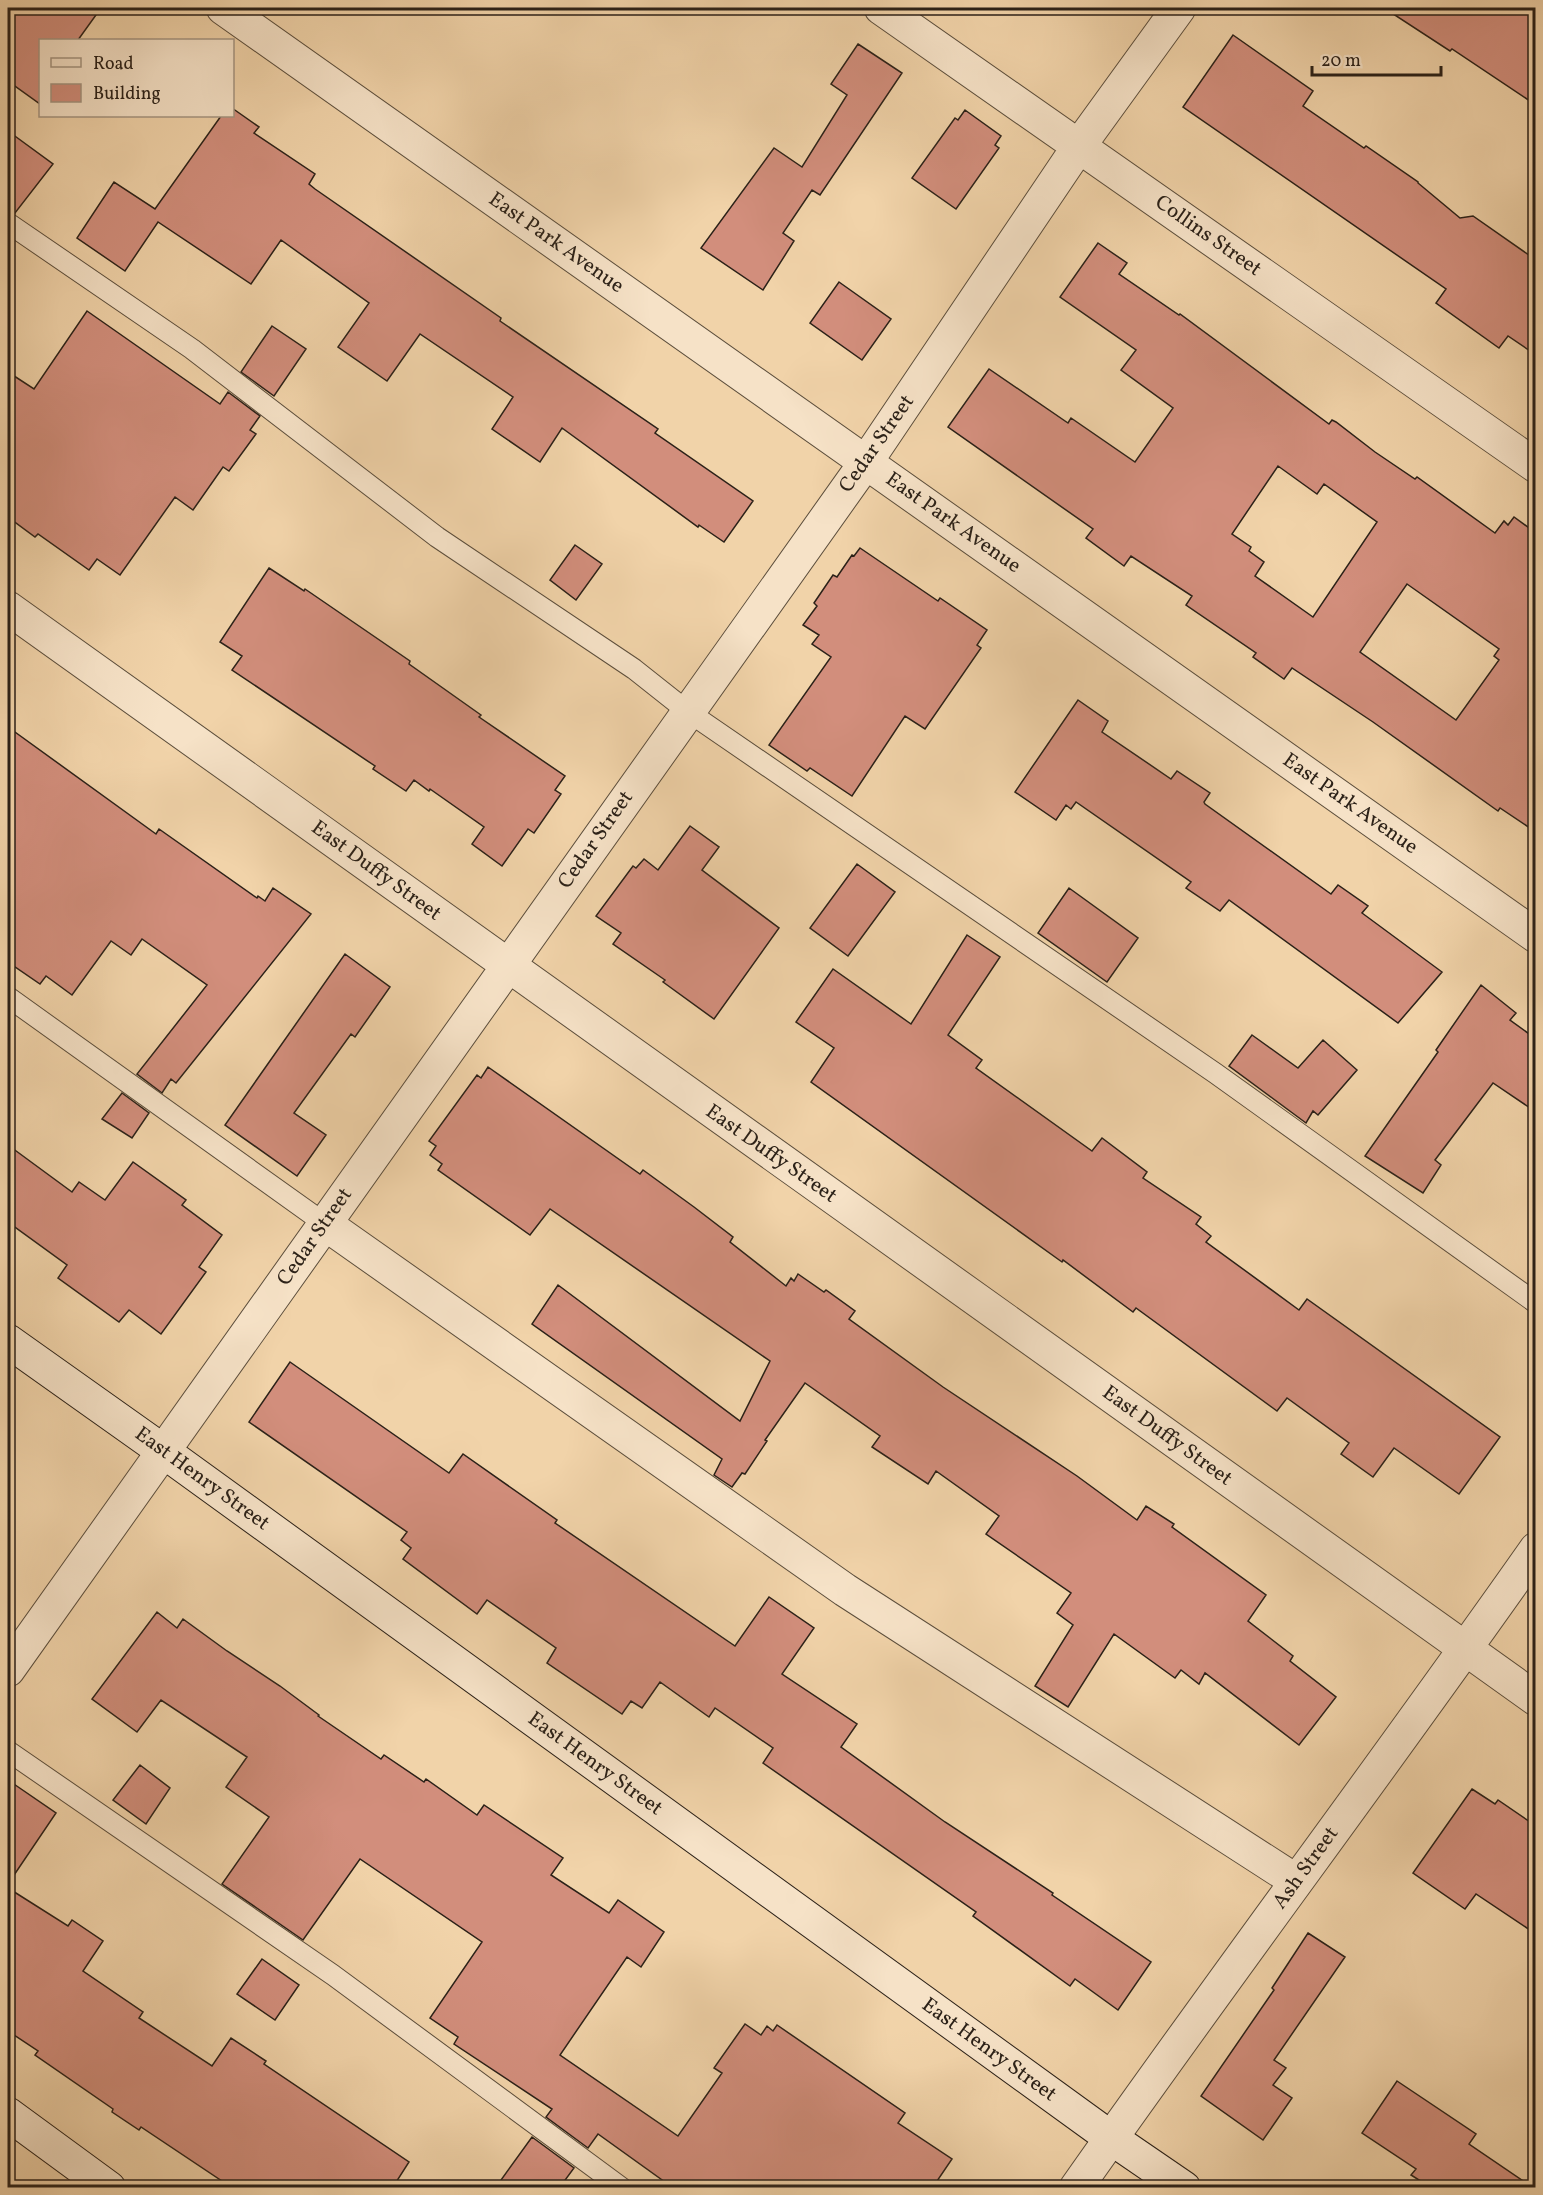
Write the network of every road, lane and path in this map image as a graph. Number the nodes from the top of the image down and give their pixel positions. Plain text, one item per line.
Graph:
1 (223, 8) edge
2 (881, 8) edge
3 (1179, 8) edge
4 (1079, 146) junction
5 (8, 223) edge
6 (866, 462) junction
7 (1536, 465) edge
8 (8, 608) edge
9 (687, 711) junction
10 (1536, 936) edge
11 (507, 965) junction
12 (8, 997) edge
13 (324, 1223) junction
14 (1536, 1303) edge
15 (8, 1341) edge
16 (163, 1451) junction
17 (1536, 1549) edge
18 (1466, 1649) junction
19 (8, 1670) edge
20 (1536, 1699) edge
21 (8, 1751) edge
22 (1296, 1881) junction
23 (8, 2114) edge
24 (1111, 2138) junction
25 (109, 2187) edge
26 (622, 2187) edge
27 (1077, 2187) edge
28 (1184, 2187) edge

1 - 6 street, East Park Avenue
2 - 4 street, Collins Street
3 - 4 street, Cedar Street
4 - 6 street, Cedar Street
4 - 7 street, Collins Street
5 - 9 lane
6 - 9 street, Cedar Street
6 - 10 street, East Park Avenue
8 - 11 street, East Duffy Street
9 - 11 street, Cedar Street
9 - 14 lane
11 - 13 street, Cedar Street
11 - 18 street, East Duffy Street
12 - 13 lane
13 - 16 street, Cedar Street
13 - 22 street
15 - 16 street, East Henry Street
16 - 19 street, Cedar Street
16 - 24 street, East Henry Street
17 - 18 street, Ash Street
18 - 20 street, East Duffy Street
18 - 22 street, Ash Street
21 - 26 lane
22 - 24 street, Ash Street
23 - 25 street
24 - 27 street, Ash Street
24 - 28 street, East Henry Street

